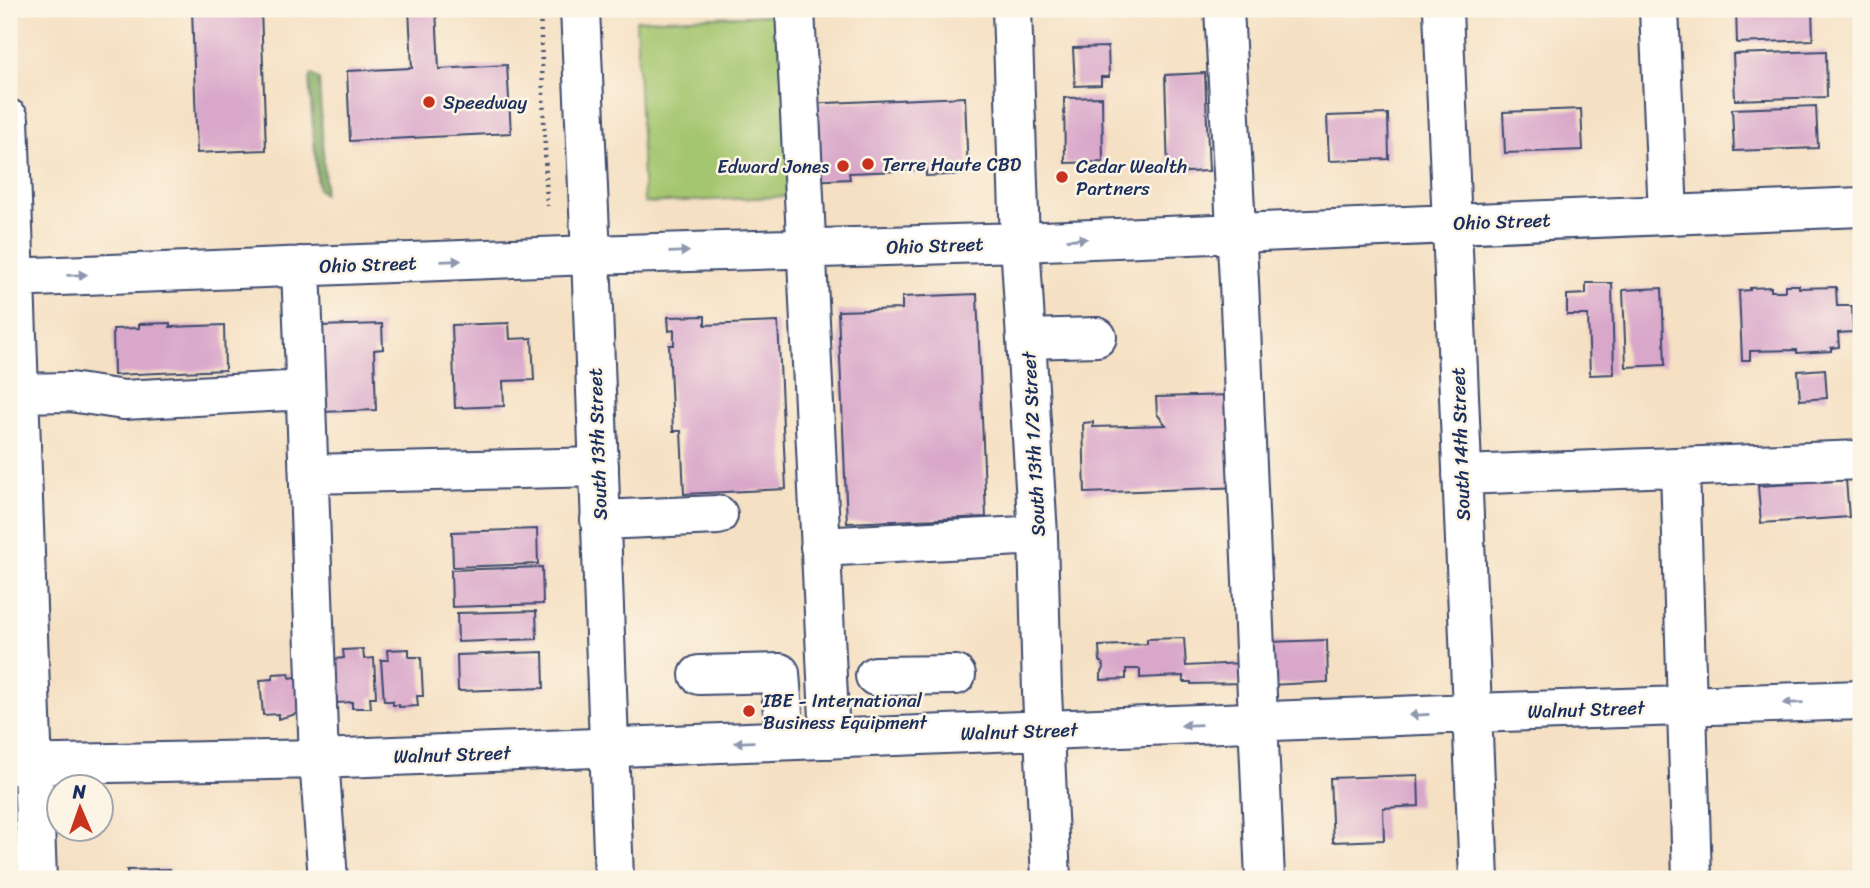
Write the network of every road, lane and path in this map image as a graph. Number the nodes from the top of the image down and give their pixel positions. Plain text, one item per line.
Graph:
1 (540, 9) edge
2 (580, 9) edge
3 (795, 9) edge
4 (1012, 9) edge
5 (1224, 9) edge
6 (1443, 9) edge
7 (1659, 9) edge
8 (9, 120) edge
9 (547, 206) dead end
10 (1861, 207) edge
11 (1668, 215) junction
12 (1451, 223) junction
13 (1237, 232) junction
14 (1020, 242) junction
15 (806, 249) junction
16 (591, 255) junction
17 (301, 266) junction
18 (12, 277) edge
19 (1097, 337) dead end
20 (1026, 339) junction
21 (305, 390) junction
22 (18, 393) junction
23 (1861, 460) edge
24 (599, 467) junction
25 (1680, 467) junction
26 (309, 474) junction
27 (1462, 475) junction
28 (718, 515) dead end
29 (600, 520) junction
30 (1038, 535) junction
31 (820, 547) junction
32 (699, 676) dead end
33 (875, 676) dead end
34 (956, 676) dead end
35 (1861, 701) edge
36 (1688, 706) junction
37 (1472, 713) junction
38 (1259, 722) junction
39 (1044, 730) junction
40 (830, 739) junction
41 (785, 740) junction
42 (609, 748) junction
43 (319, 759) junction
44 (21, 765) edge
45 (37, 879) edge
46 (328, 879) edge
47 (614, 879) edge
48 (1051, 879) edge
49 (1265, 879) edge
50 (1479, 879) edge
51 (1692, 879) edge

1 - 9 path
2 - 16 street, South 13th Street
3 - 15 street
4 - 14 street, South 13th 1/2 Street
5 - 13 street
6 - 12 street, South 14th Street
7 - 11 street
8 - 18 street
10 - 11 street, Ohio Street
11 - 12 street, Ohio Street
12 - 13 street, Ohio Street
12 - 27 street, South 14th Street
14 -> 13 street, Ohio Street
13 - 38 street
14 - 15 street, Ohio Street
14 - 20 street, South 13th 1/2 Street
16 -> 15 street, Ohio Street
15 - 31 street
17 -> 16 street, Ohio Street
16 - 24 street, South 13th Street
18 -> 17 street, Ohio Street
17 - 21 street
18 - 22 street
19 - 20 street
20 - 30 street, South 13th 1/2 Street
21 - 22 street
21 - 26 street
22 - 44 street
23 - 25 street
24 - 26 street
24 - 29 street, South 13th Street
25 - 27 street
25 - 36 street
26 - 43 street
27 - 37 street, South 14th Street
28 - 29 street
29 - 42 street, South 13th Street
30 - 31 street
30 - 39 street, South 13th 1/2 Street
31 - 40 street
32 - 41 street
33 - 34 street
35 -> 36 street, Walnut Street
36 - 37 street, Walnut Street
36 - 51 street
37 -> 38 street, Walnut Street
37 - 50 street, South 14th Street
38 -> 39 street, Walnut Street
38 - 49 street
39 - 40 street, Walnut Street
39 - 48 street, South 13th 1/2 Street
40 - 41 street, Walnut Street
41 -> 42 street, Walnut Street
42 - 43 street, Walnut Street
42 - 47 street, South 13th Street
43 - 44 street, Walnut Street
43 - 46 street
44 - 45 street

